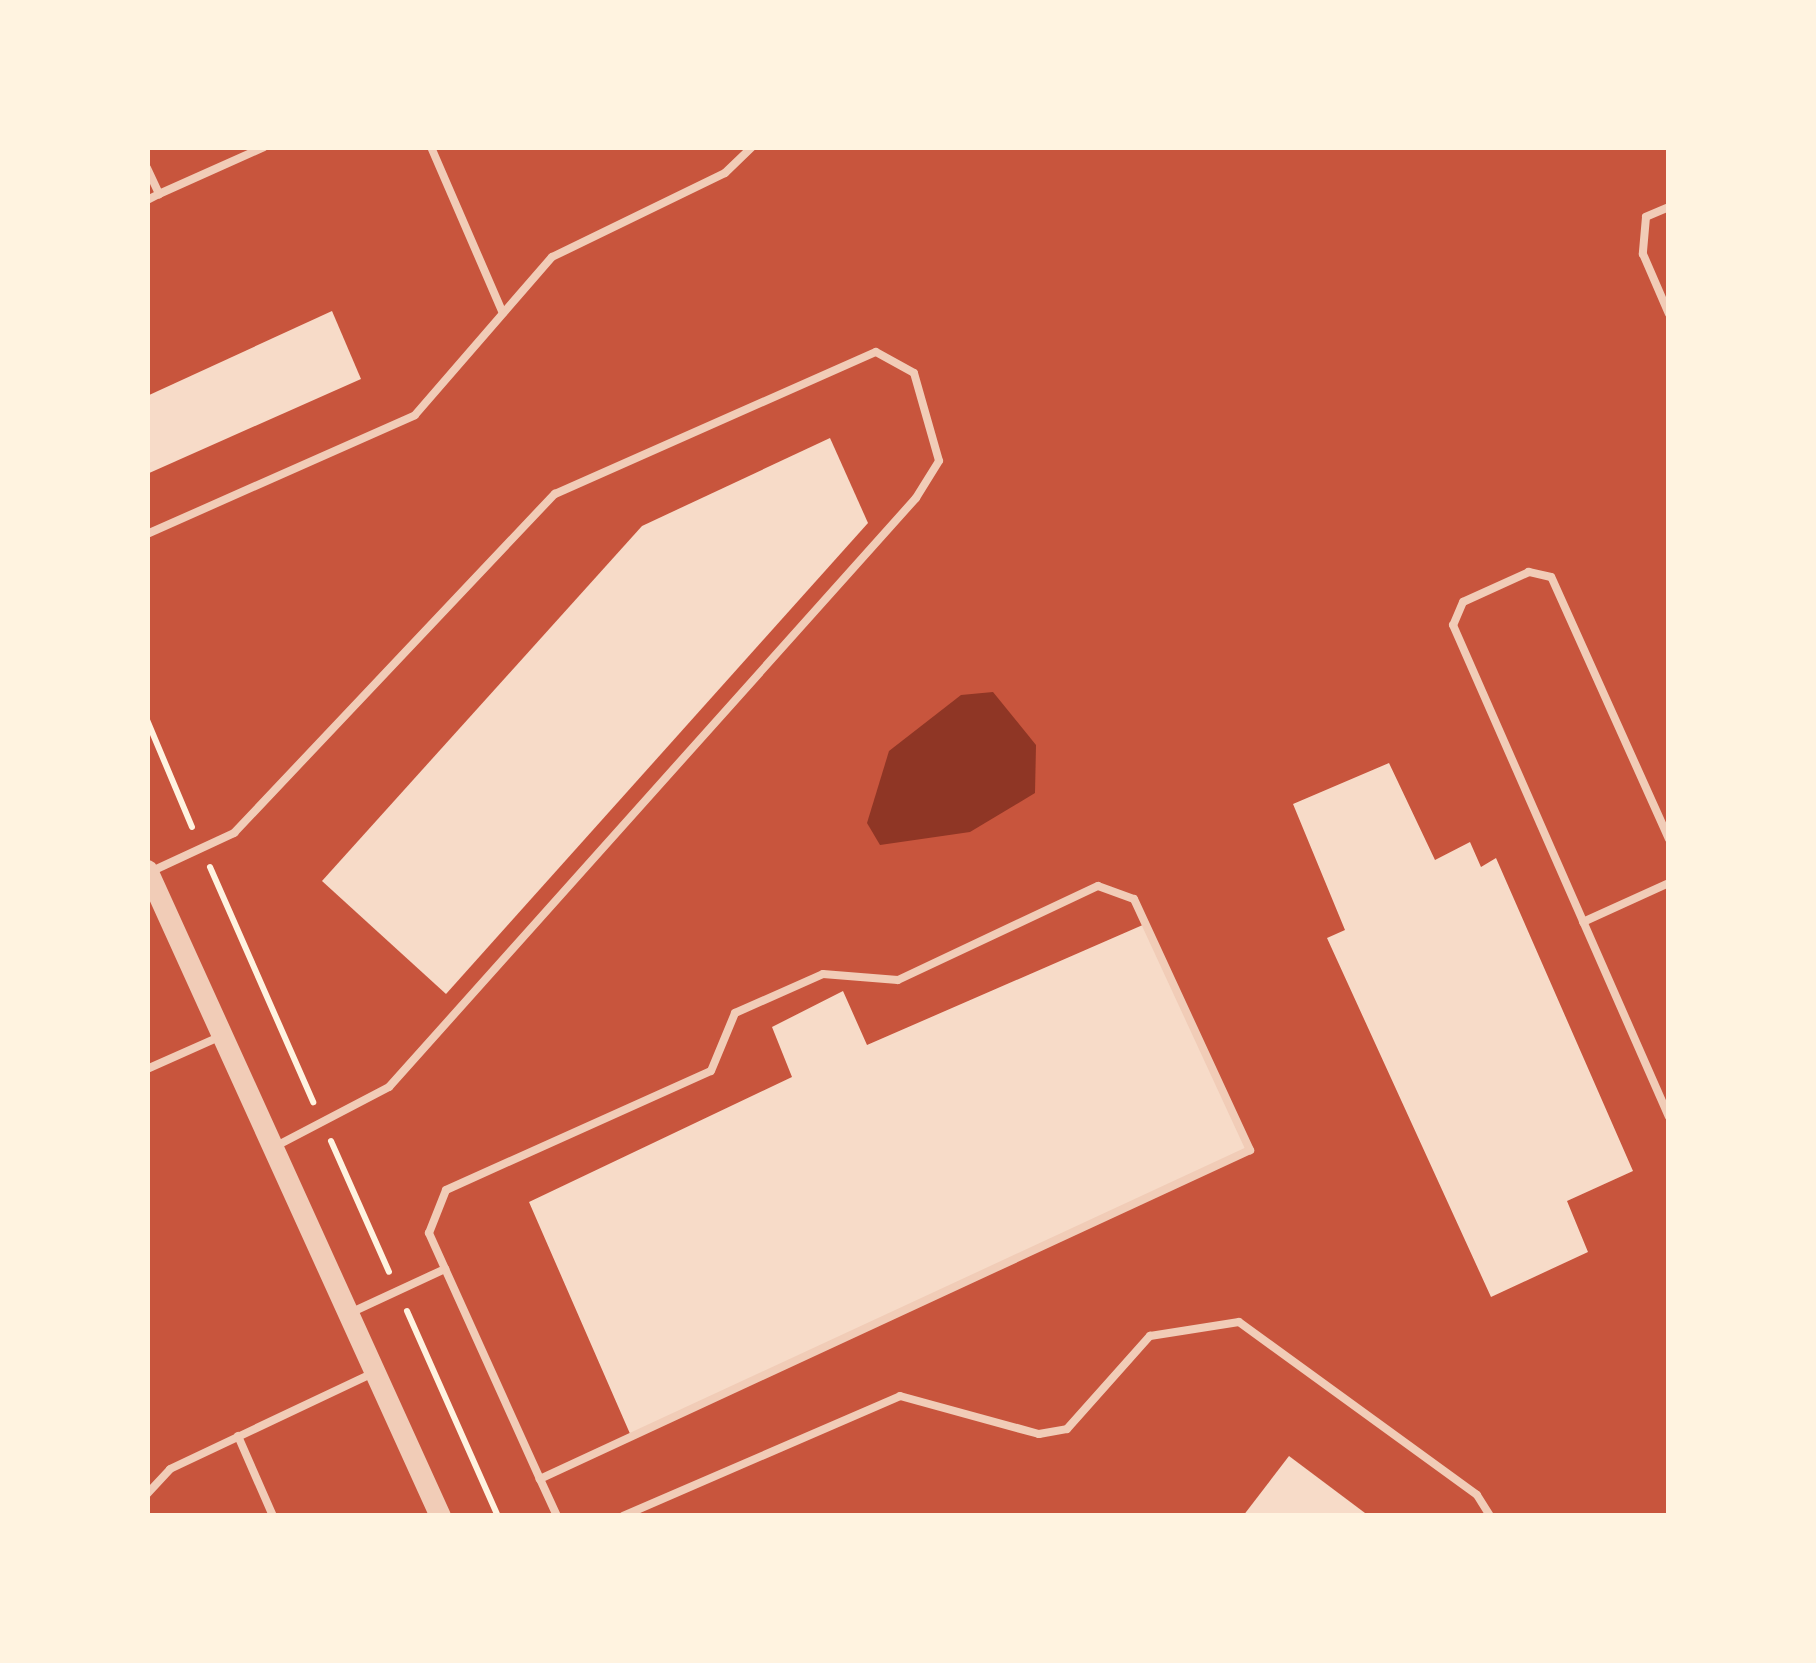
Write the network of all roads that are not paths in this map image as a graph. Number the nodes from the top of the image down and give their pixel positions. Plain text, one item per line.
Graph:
1 (265, 147) edge
2 (431, 147) edge
3 (752, 147) edge
4 (147, 168) edge
5 (159, 194) junction
6 (147, 200) edge
7 (1669, 207) edge
8 (503, 313) junction
9 (1669, 314) edge
10 (147, 534) edge
11 (1669, 838) edge
12 (148, 871) edge
13 (1669, 883) edge
14 (1583, 922) junction
15 (222, 1035) junction
16 (147, 1070) edge
17 (1669, 1117) edge
18 (273, 1148) junction
19 (445, 1269) junction
20 (349, 1313) junction
21 (375, 1372) junction
22 (238, 1436) junction
23 (540, 1479) junction
24 (147, 1494) edge
25 (273, 1516) edge
26 (440, 1516) edge
27 (557, 1516) edge
28 (623, 1516) edge
29 (1490, 1516) edge

1 - 5 lane
2 - 8 lane
3 - 8 lane
4 - 5 lane
5 - 6 lane
7 - 9 lane
8 - 10 lane
11 - 14 lane
12 - 15 street
12 - 18 lane
13 - 14 lane
14 - 17 lane
15 - 16 lane
15 - 18 street
18 - 20 street
19 - 20 lane
19 - 23 lane
19 - 23 lane
20 - 21 street
21 - 22 lane
21 - 26 street
22 - 24 lane
22 - 25 lane
23 - 27 lane
28 - 29 lane

